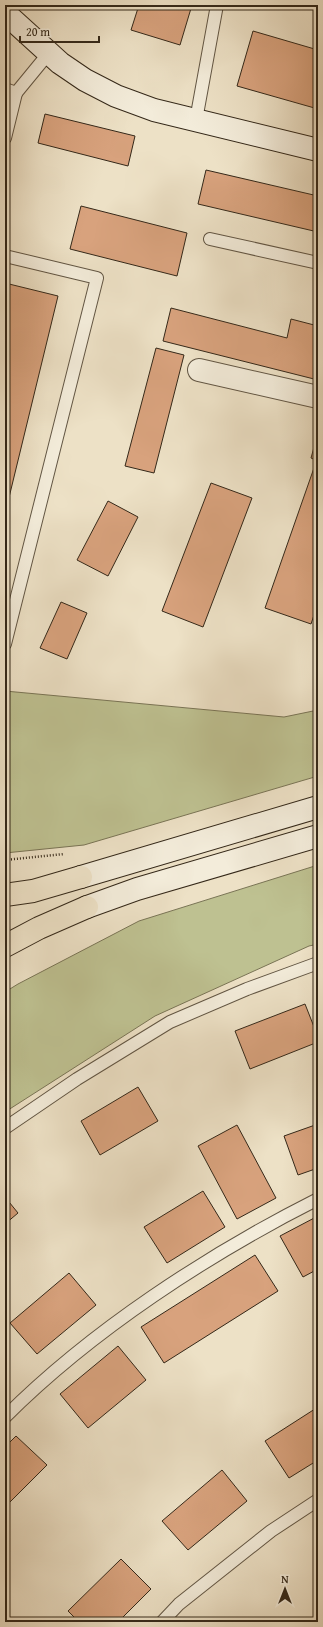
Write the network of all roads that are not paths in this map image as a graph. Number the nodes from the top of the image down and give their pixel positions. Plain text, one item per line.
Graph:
1 (217, 5) edge
2 (5, 13) edge
3 (48, 54) junction
4 (10, 91) edge
5 (196, 120) junction
6 (5, 138) edge
7 (318, 150) edge
8 (210, 239) dead end
9 (5, 256) edge
10 (318, 263) edge
11 (199, 370) dead end
12 (318, 397) edge
13 (5, 644) edge
14 (318, 807) edge
15 (318, 836) edge
16 (81, 877) joint
17 (5, 895) edge
18 (87, 907) joint
19 (5, 946) edge
20 (318, 963) edge
21 (5, 1128) edge
22 (318, 1199) edge
23 (5, 1417) edge
24 (318, 1500) edge
25 (162, 1622) edge

1 - 5 lane
2 - 3 main road
3 - 4 lane
3 - 5 main road
4 - 6 lane
5 - 7 main road
8 - 10 lane
9 - 13 lane
11 - 12 main road
14 - 16 main road
15 - 18 main road
16 - 17 highway
18 - 19 highway
20 - 21 lane
22 - 23 lane
24 - 25 lane

